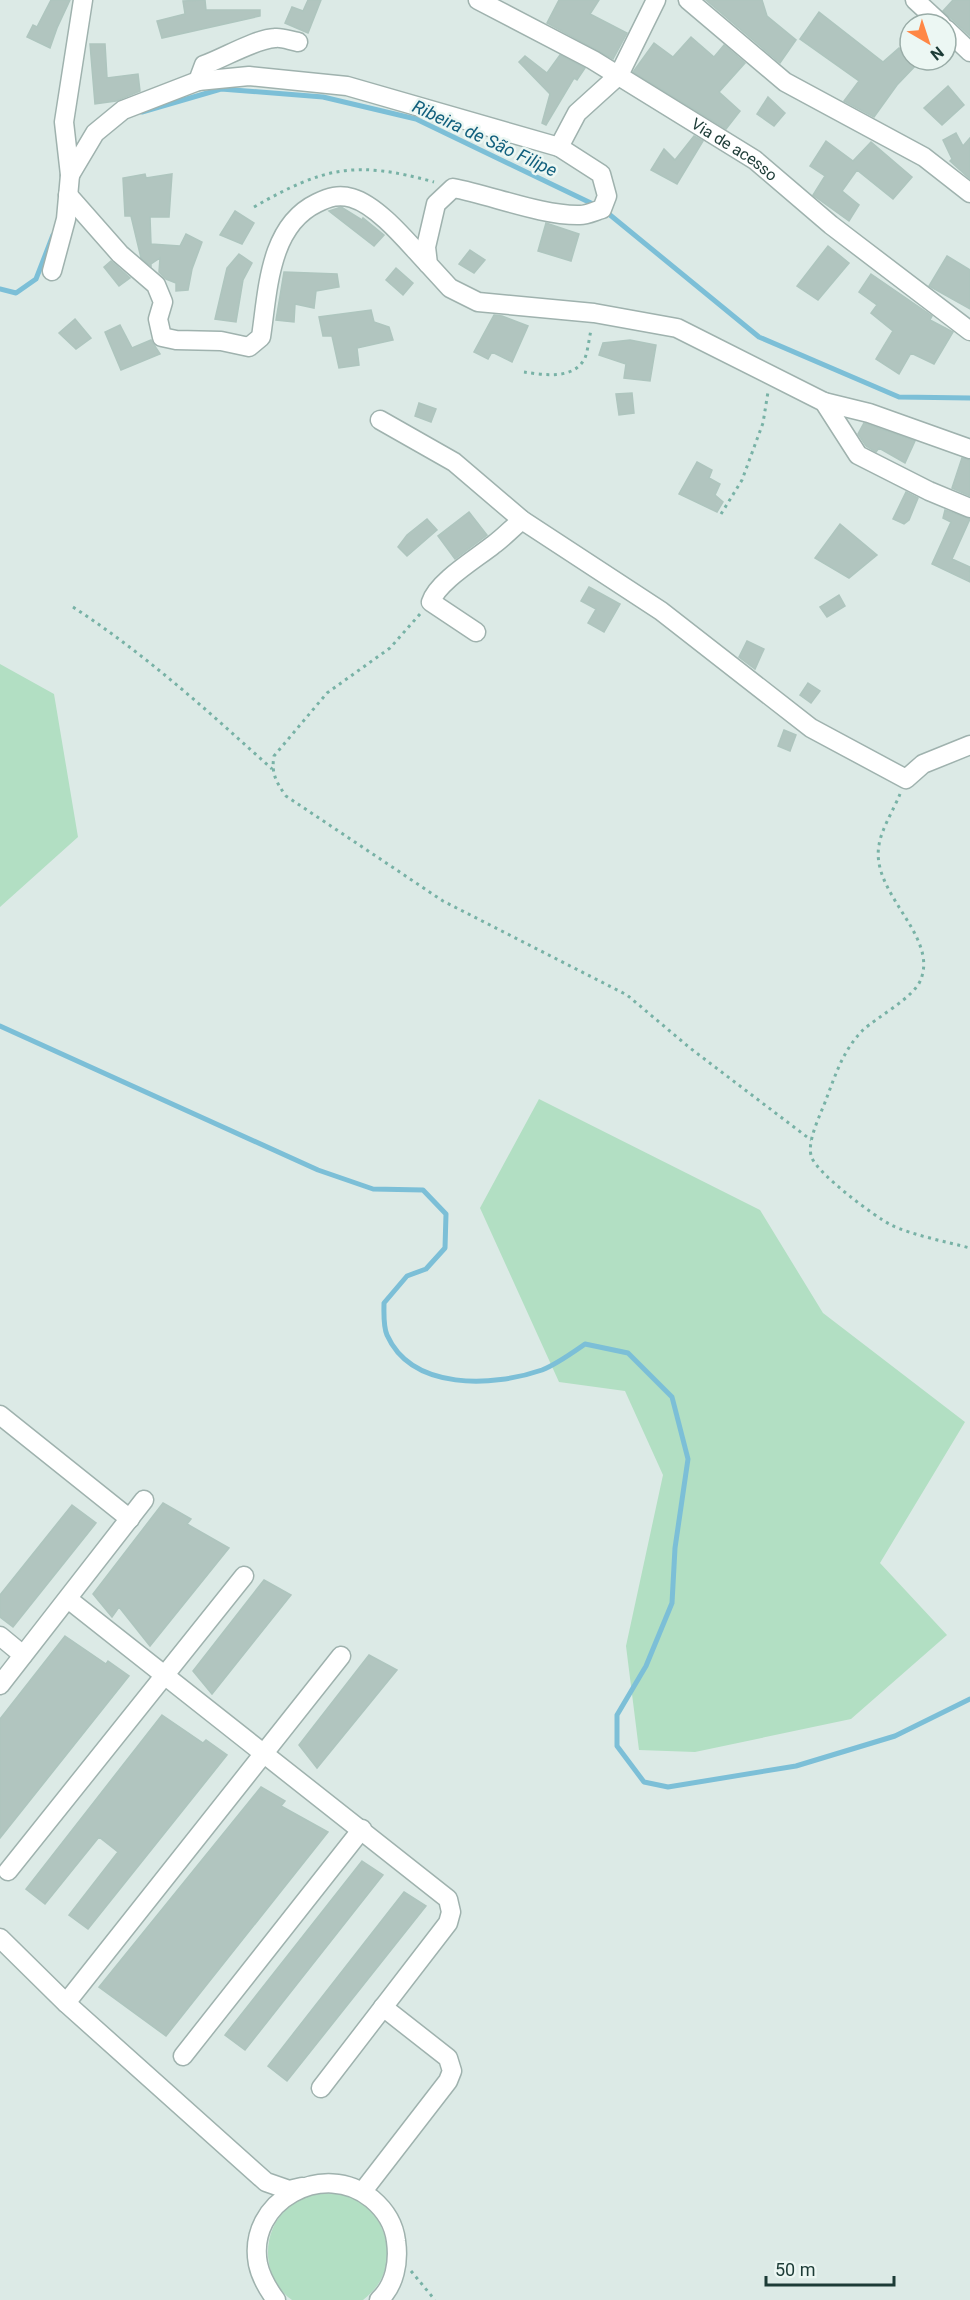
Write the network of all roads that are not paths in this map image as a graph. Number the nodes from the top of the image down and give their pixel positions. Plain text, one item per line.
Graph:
1 (82, 0) edge
2 (478, 0) edge
3 (656, 0) edge
4 (687, 0) edge
5 (915, 0) edge
6 (928, 12) edge
7 (958, 40) edge
8 (298, 42) dead end
9 (970, 52) edge
10 (619, 75) junction
11 (198, 81) junction
12 (560, 147) junction
13 (70, 175) junction
14 (970, 193) edge
15 (68, 195) junction
16 (428, 264) junction
17 (52, 271) dead end
18 (970, 331) edge
19 (824, 402) junction
20 (380, 420) dead end
21 (970, 449) edge
22 (970, 508) edge
23 (522, 520) junction
24 (476, 632) dead end
25 (970, 745) edge
26 (0, 1415) edge
27 (144, 1500) dead end
28 (130, 1519) junction
29 (244, 1576) dead end
30 (68, 1599) junction
31 (0, 1636) edge
32 (24, 1654) junction
33 (341, 1656) dead end
34 (167, 1675) junction
35 (0, 1685) edge
36 (264, 1752) junction
37 (362, 1829) junction
38 (8, 1870) dead end
39 (0, 1938) edge
40 (66, 2003) junction
41 (383, 2007) junction
42 (183, 2056) dead end
43 (321, 2088) dead end
44 (266, 2182) junction
45 (302, 2187) junction
46 (363, 2191) junction
47 (267, 2217) junction
48 (394, 2277) junction
49 (276, 2300) edge
50 (379, 2300) edge
51 (394, 2300) edge

1 - 13 street
2 - 10 street, Via de acesso
3 - 10 street
4 - 14 street
5 - 6 street
7 - 9 street
8 - 11 street
10 - 12 street
10 - 18 street, Via de acesso
11 - 12 street
11 - 13 street
12 - 16 street
13 - 15 street
15 - 16 street
15 - 17 street
16 - 19 street
19 - 21 street
19 - 22 street
20 - 23 street
23 - 24 street
23 - 25 street
26 - 28 street
27 - 28 street
28 - 30 street
29 - 34 street
30 - 32 street
30 - 34 street
31 - 32 street
32 - 35 street
33 - 36 street
34 - 36 street
34 - 38 street
36 - 37 street
36 - 40 street
37 - 41 street
37 - 42 street
39 - 40 street
40 - 44 street
41 - 43 street
41 - 46 street
44 - 45 street
44 - 47 street
45 - 46 street
45 - 47 street
46 - 48 street
47 - 49 street
48 - 50 street
48 - 51 street

